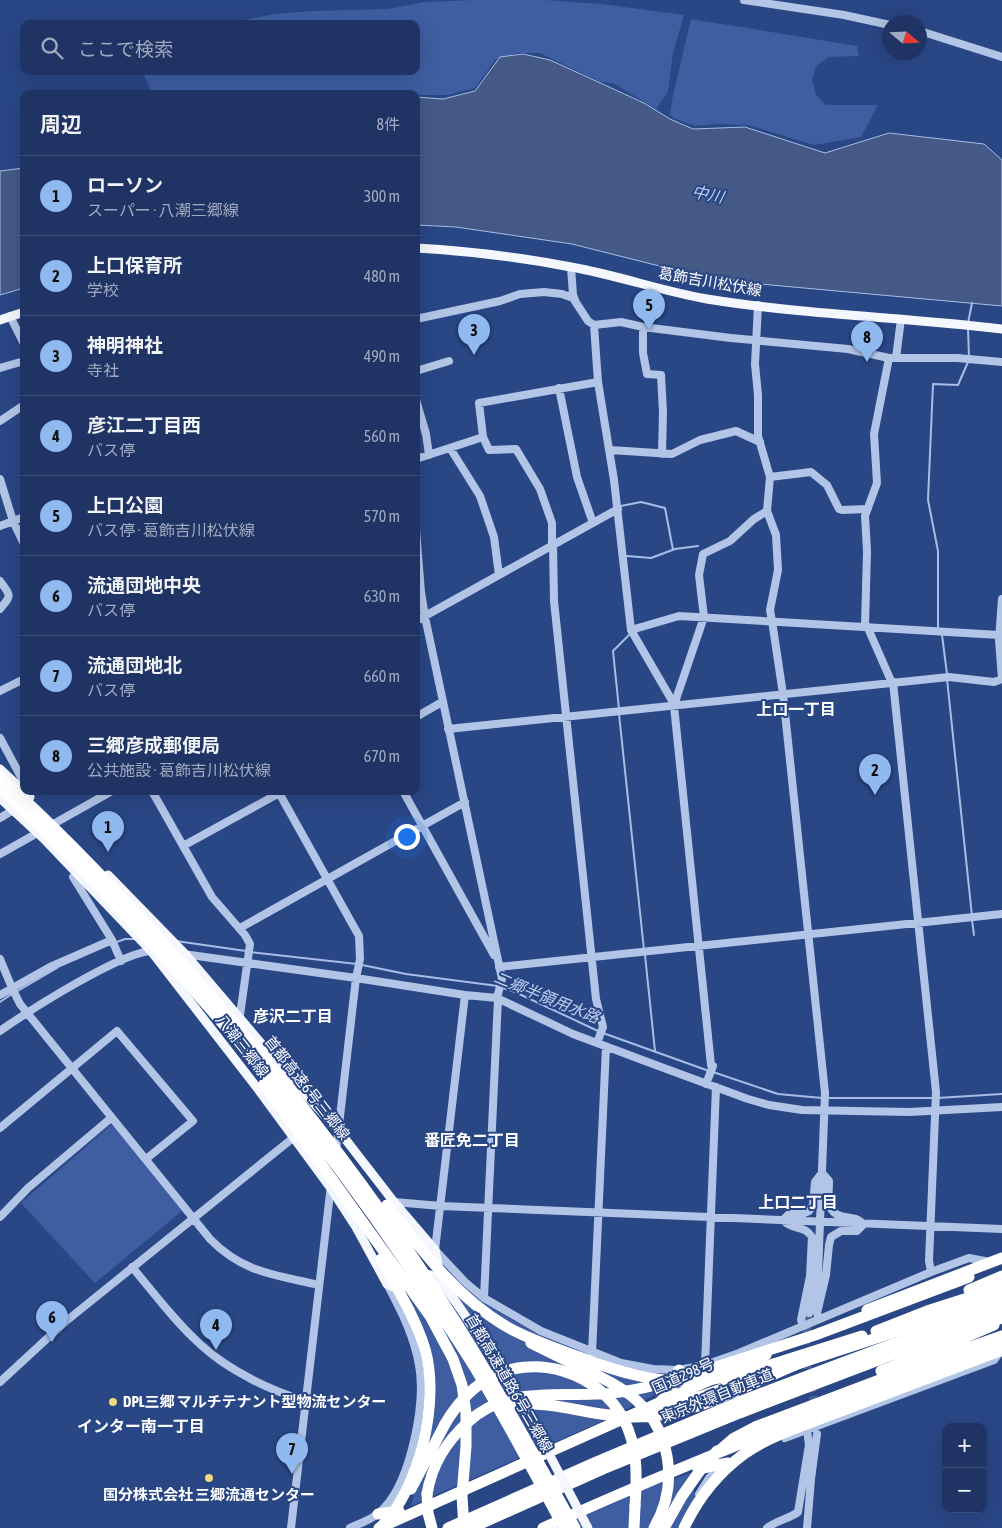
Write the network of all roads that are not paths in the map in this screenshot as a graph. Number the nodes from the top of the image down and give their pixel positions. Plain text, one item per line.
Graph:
1 (744, 0) edge
2 (882, 23) edge
3 (927, 33) edge
4 (1002, 57) edge
5 (420, 248) edge
6 (571, 267) junction
7 (575, 300) junction
8 (758, 305) junction
9 (20, 313) edge
10 (10, 316) junction
11 (420, 318) edge
12 (901, 319) junction
13 (0, 320) edge
14 (594, 325) junction
15 (643, 327) junction
16 (1002, 328) edge
17 (20, 336) edge
18 (755, 340) junction
19 (893, 358) junction
20 (448, 361) dead end
21 (20, 362) edge
22 (1002, 362) edge
23 (0, 368) edge
24 (420, 370) edge
25 (598, 382) junction
26 (559, 388) junction
27 (20, 407) edge
28 (420, 414) edge
29 (0, 421) edge
30 (483, 437) junction
31 (760, 442) junction
32 (450, 448) junction
33 (610, 450) junction
34 (662, 454) junction
35 (429, 455) junction
36 (420, 458) edge
37 (770, 477) junction
38 (0, 479) edge
39 (618, 509) junction
40 (868, 509) junction
41 (767, 512) junction
42 (20, 518) edge
43 (13, 521) junction
44 (593, 523) junction
45 (0, 526) edge
46 (20, 536) edge
47 (552, 545) junction
48 (499, 575) junction
49 (420, 580) edge
50 (0, 582) edge
51 (1002, 600) edge
52 (0, 609) edge
53 (425, 617) junction
54 (704, 617) junction
55 (420, 620) edge
56 (772, 620) junction
57 (866, 626) junction
58 (631, 630) junction
59 (999, 635) junction
60 (1002, 679) edge
61 (20, 681) edge
62 (892, 683) junction
63 (0, 691) edge
64 (783, 694) junction
65 (442, 702) junction
66 (674, 705) junction
67 (420, 715) edge
68 (566, 717) junction
69 (448, 729) junction
70 (0, 738) edge
71 (0, 769) edge
72 (20, 775) edge
73 (0, 777) edge
74 (20, 787) edge
75 (0, 788) edge
76 (20, 791) edge
77 (28, 795) edge
78 (105, 795) edge
79 (154, 795) edge
80 (275, 795) edge
81 (282, 795) edge
82 (405, 795) edge
83 (0, 798) edge
84 (465, 802) junction
85 (11, 809) junction
86 (0, 818) edge
87 (56, 823) junction
88 (423, 826) junction
89 (38, 833) junction
90 (183, 846) junction
91 (0, 854) edge
92 (92, 858) junction
93 (78, 874) junction
94 (328, 880) junction
95 (1002, 914) edge
96 (918, 923) junction
97 (240, 928) junction
98 (808, 934) junction
99 (112, 940) junction
100 (698, 946) junction
101 (151, 951) junction
102 (186, 954) junction
103 (591, 958) junction
104 (0, 959) edge
105 (121, 961) junction
106 (247, 962) junction
107 (499, 966) junction
108 (356, 978) junction
109 (189, 984) junction
110 (12, 988) junction
111 (0, 995) edge
112 (464, 996) junction
113 (497, 998) junction
114 (27, 1013) junction
115 (239, 1018) junction
116 (0, 1031) edge
117 (597, 1043) junction
118 (264, 1046) junction
119 (606, 1047) junction
120 (236, 1061) junction
121 (72, 1068) junction
122 (706, 1084) junction
123 (716, 1087) junction
124 (299, 1099) junction
125 (1002, 1107) edge
126 (826, 1111) junction
127 (936, 1111) junction
128 (111, 1118) junction
129 (0, 1128) edge
130 (339, 1131) junction
131 (293, 1138) junction
132 (146, 1159) junction
133 (822, 1174) junction
134 (330, 1188) junction
135 (394, 1202) junction
136 (441, 1206) junction
137 (488, 1208) junction
138 (354, 1210) junction
139 (599, 1212) junction
140 (0, 1217) edge
141 (711, 1217) junction
142 (192, 1218) junction
143 (783, 1220) junction
144 (821, 1222) junction
145 (864, 1224) junction
146 (930, 1226) junction
147 (1002, 1229) edge
148 (435, 1250) junction
149 (1002, 1258) edge
150 (990, 1262) junction
151 (1002, 1266) edge
152 (132, 1267) junction
153 (931, 1272) junction
154 (1002, 1276) edge
155 (388, 1284) junction
156 (319, 1285) junction
157 (1002, 1287) edge
158 (445, 1288) junction
159 (1002, 1297) edge
160 (484, 1298) junction
161 (1002, 1307) edge
162 (442, 1308) junction
163 (809, 1313) tunnel mouth
164 (930, 1316) junction
165 (819, 1319) junction
166 (1002, 1319) edge
167 (803, 1326) junction
168 (520, 1334) junction
169 (862, 1336) junction
170 (1002, 1336) edge
171 (1002, 1344) edge
172 (1002, 1349) edge
173 (592, 1353) junction
174 (705, 1365) junction
175 (679, 1370) junction
176 (0, 1382) edge
177 (306, 1401) junction
178 (652, 1406) junction
179 (741, 1407) junction
180 (468, 1422) junction
181 (806, 1430) junction
182 (817, 1434) dead end
183 (569, 1442) junction
184 (712, 1457) junction
185 (728, 1463) junction
186 (701, 1469) junction
187 (662, 1475) junction
188 (542, 1478) junction
189 (438, 1501) junction
190 (399, 1506) junction
191 (378, 1514) junction
192 (291, 1528) edge
193 (350, 1528) edge
194 (380, 1528) edge
195 (432, 1528) edge
196 (448, 1528) edge
197 (464, 1528) edge
198 (471, 1528) edge
199 (543, 1528) edge
200 (564, 1528) edge
201 (575, 1528) edge
202 (588, 1528) edge
203 (634, 1528) edge
204 (654, 1528) edge
205 (664, 1528) edge
206 (673, 1528) edge
207 (686, 1528) edge
208 (767, 1528) edge
209 (808, 1528) edge

1 - 2 street
3 - 4 street
5 - 6 main road, 葛飾吉川松伏線
6 - 7 street
6 - 8 main road, 葛飾吉川松伏線
7 - 11 street
7 - 14 street
8 - 12 main road, 葛飾吉川松伏線
8 - 18 street
9 - 10 main road
10 - 13 main road
10 - 17 street
12 - 16 main road, 葛飾吉川松伏線
12 - 19 street
14 - 15 street
14 - 25 street
15 - 18 street
15 - 34 street
18 - 19 street
18 - 31 street
19 - 22 street
19 - 40 street
20 - 24 street
21 - 23 street
25 - 26 street
25 - 33 street
26 - 30 street
26 - 44 street
27 - 29 street
28 - 35 street
30 - 32 street
30 - 47 street
31 - 34 street
31 - 37 street
32 - 35 street
32 - 48 street
33 - 34 street
33 - 39 street
35 - 36 street
37 - 40 street
37 - 41 street
38 - 43 street
39 - 44 street
39 - 58 street
40 - 57 street
41 - 54 street
41 - 56 street
42 - 43 street
43 - 45 street
43 - 46 street
44 - 47 street
47 - 48 street
47 - 68 street
48 - 53 street
49 - 53 street
50 - 52 street
51 - 59 street
53 - 55 street
53 - 65 street
54 - 56 street
54 - 58 street
54 - 66 street
56 - 57 street
56 - 64 street
57 - 59 street
57 - 62 street
58 - 66 street
59 - 60 street
60 - 62 street
61 - 63 street
62 - 64 street
62 - 96 street
64 - 66 street
64 - 98 street
65 - 67 street
65 - 69 street
66 - 68 street
66 - 100 street
68 - 69 street
68 - 103 street
69 - 84 street
70 - 72 street
71 - 74 main road, 八潮三郷線
73 - 124 highway, 首都高速6号三郷線, bridge
75 - 109 highway, 首都高速6号三郷線, bridge
76 - 85 street
77 - 87 main road, 八潮三郷線
78 - 87 street
79 - 90 street
80 - 90 street
81 - 94 street
82 - 88 street
83 - 85 main road, 八潮三郷線
84 - 88 street
84 - 107 street
85 - 86 street
85 - 89 main road, 八潮三郷線
87 - 89 street
87 - 92 main road, 八潮三郷線
88 - 94 street
88 - 107 street
89 - 91 street
89 - 93 main road, 八潮三郷線
90 - 97 street
92 - 93 street
92 - 102 main road, 八潮三郷線
93 - 99 street
93 - 101 main road, 八潮三郷線
94 - 97 street
94 - 108 street
95 - 96 street
96 - 98 street
96 - 127 street
97 - 106 street
98 - 100 street
98 - 126 street
99 - 105 street
99 - 110 street
100 - 103 street
100 - 122 street
101 - 102 street
101 - 105 street
101 - 120 main road, 八潮三郷線
102 - 106 street
102 - 115 main road, 八潮三郷線
103 - 107 street
103 - 117 street
104 - 110 street
105 - 114 street
106 - 108 street
106 - 115 street
107 - 113 street
108 - 112 street
108 - 130 street
109 - 138 highway, bridge
109 - 162 highway, 首都高速6号三郷線, bridge
110 - 111 street
110 - 114 street
112 - 113 street
112 - 136 street
113 - 117 street
113 - 137 street
114 - 116 street
114 - 121 street
115 - 118 main road, 八潮三郷線
115 - 120 street
117 - 119 street
118 - 130 main road, 八潮三郷線
118 - 131 street
119 - 122 street
119 - 139 street
120 - 131 main road, 八潮三郷線
121 - 128 street
121 - 129 street
121 - 132 street
122 - 123 street
123 - 126 street
123 - 141 street
124 - 162 highway, 首都高速6号三郷線, bridge
124 - 168 highway, bridge
125 - 127 street
126 - 127 street
126 - 133 street
127 - 146 street
128 - 132 street
128 - 140 street
130 - 134 street
130 - 135 main road, 八潮三郷線
131 - 134 main road, 八潮三郷線
131 - 142 street
132 - 142 street
133 - 143 street
133 - 144 street
133 - 145 street
134 - 155 main road, 八潮三郷線
134 - 156 street
135 - 136 street
135 - 148 main road, 八潮三郷線
136 - 137 street
136 - 148 street
137 - 139 street
137 - 160 street
138 - 190 highway, bridge
138 - 197 highway, bridge
139 - 141 street
139 - 173 street
141 - 143 street
141 - 174 street
142 - 152 street
142 - 156 street
143 - 144 street
143 - 167 street
144 - 145 street
144 - 163 street
145 - 146 street
145 - 165 street
146 - 147 street
146 - 153 street
148 - 158 main road, 八潮三郷線
148 - 160 street
149 - 150 highway, 国道298号
150 - 153 street
150 - 178 highway, 国道298号
151 - 180 highway, bridge
152 - 176 street
152 - 177 street
153 - 165 street
154 - 164 highway
155 - 158 main road, 八潮三郷線
155 - 191 street
156 - 177 street
157 - 164 highway
158 - 202 main road, 八潮三郷線, bridge
159 - 164 highway
160 - 173 street
161 - 179 highway, 東京外環自動車道, bridge
162 - 188 highway, 首都高速道路6号三郷線, bridge
164 - 169 highway
164 - 183 highway
165 - 167 street
166 - 179 highway, 東京外環自動車道, bridge
166 - 184 highway, bridge
167 - 174 street
168 - 169 highway, bridge
168 - 204 highway, bridge
169 - 180 highway, bridge
170 - 184 highway, bridge
171 - 187 highway
172 - 181 street
172 - 207 highway, bridge
173 - 175 street
174 - 175 street
175 - 178 highway
177 - 192 street
178 - 183 highway, 国道298号
179 - 196 highway, 東京外環自動車道
179 - 198 highway, 東京外環自動車道
180 - 195 highway, bridge
181 - 185 street
181 - 208 street
182 - 209 street
183 - 189 highway, 国道298号
184 - 186 highway, bridge
185 - 187 highway
185 - 207 street
186 - 205 highway
186 - 206 highway
187 - 199 highway
188 - 200 highway, bridge
188 - 201 highway, bridge
189 - 191 highway
189 - 194 highway, 国道298号
190 - 194 highway, bridge
190 - 203 highway, bridge
191 - 193 street

